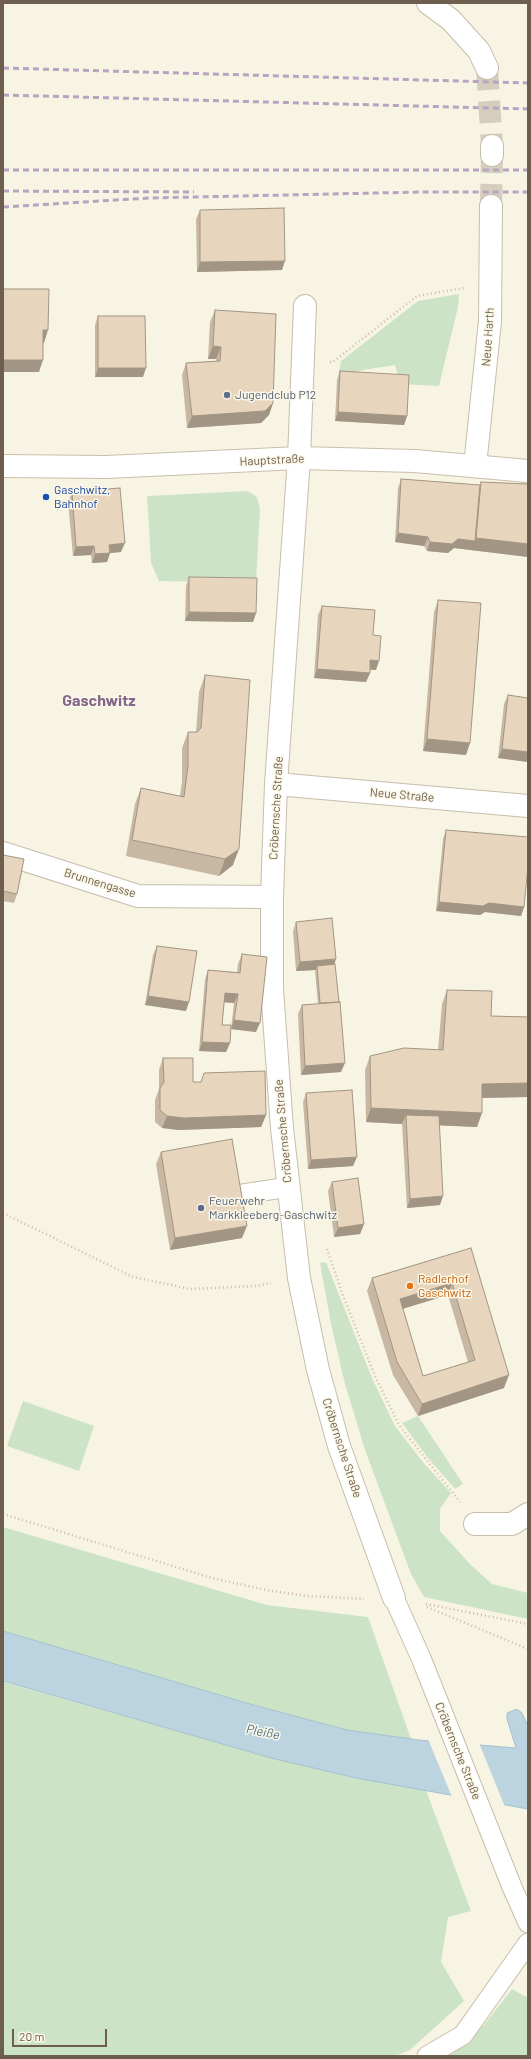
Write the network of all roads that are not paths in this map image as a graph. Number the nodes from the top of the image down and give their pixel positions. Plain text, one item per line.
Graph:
1 (428, 3) edge
2 (487, 68) tunnel mouth
3 (491, 206) tunnel mouth
4 (305, 306) dead end
5 (299, 458) junction
6 (7, 464) edge
7 (475, 466) junction
8 (528, 471) edge
9 (276, 784) junction
10 (528, 806) edge
11 (3, 853) edge
12 (272, 897) junction
13 (288, 1187) junction
14 (236, 1195) edge
15 (528, 1514) edge
16 (475, 1524) road end
17 (394, 1598) joint
18 (528, 1923) edge
19 (528, 1943) edge
20 (427, 2056) edge

1 - 2 street
3 - 7 street, Neue Harth
4 - 5 street, Cröbernsche Straße
5 - 6 street, Hauptstraße
5 - 7 street, Hauptstraße
5 - 9 street, Cröbernsche Straße
7 - 8 street, Hauptstraße
9 - 10 street, Neue Straße
9 - 12 street, Cröbernsche Straße
11 - 12 street, Brunnengasse
12 - 13 street, Cröbernsche Straße
13 - 14 lane
13 - 17 street, Cröbernsche Straße
15 - 16 street
17 - 18 lane, Cröbernsche Straße
19 - 20 lane

